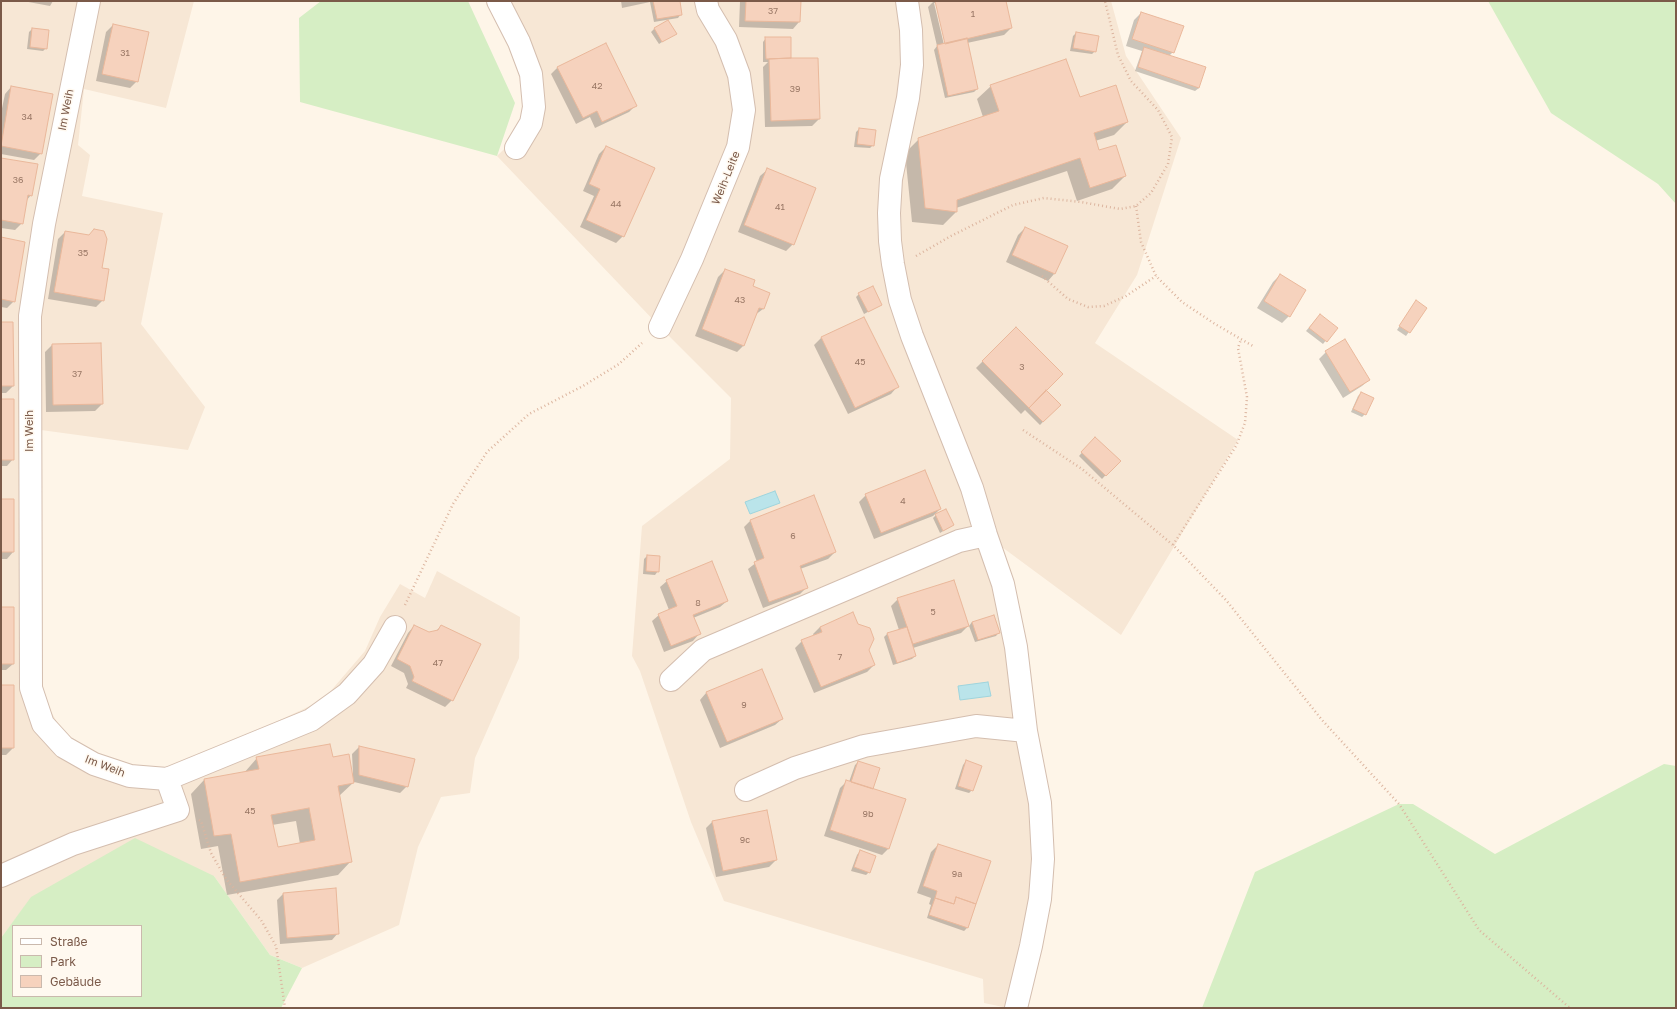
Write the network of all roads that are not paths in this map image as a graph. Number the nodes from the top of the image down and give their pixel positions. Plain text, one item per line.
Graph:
1 (89, 1) edge
2 (498, 1) edge
3 (706, 1) edge
4 (906, 1) edge
5 (516, 148) dead end
6 (660, 327) road end
7 (986, 535) junction
8 (395, 627) road end
9 (671, 680) dead end
10 (1026, 731) junction
11 (167, 779) junction
12 (746, 790) dead end
13 (1, 876) edge
14 (1016, 1008) edge

1 - 11 street, Im Weih
2 - 5 street
3 - 6 street, Weih-Leite
4 - 7 street
7 - 9 street
7 - 10 street
8 - 11 street, Im Weih
10 - 12 street
10 - 14 street
11 - 13 street

